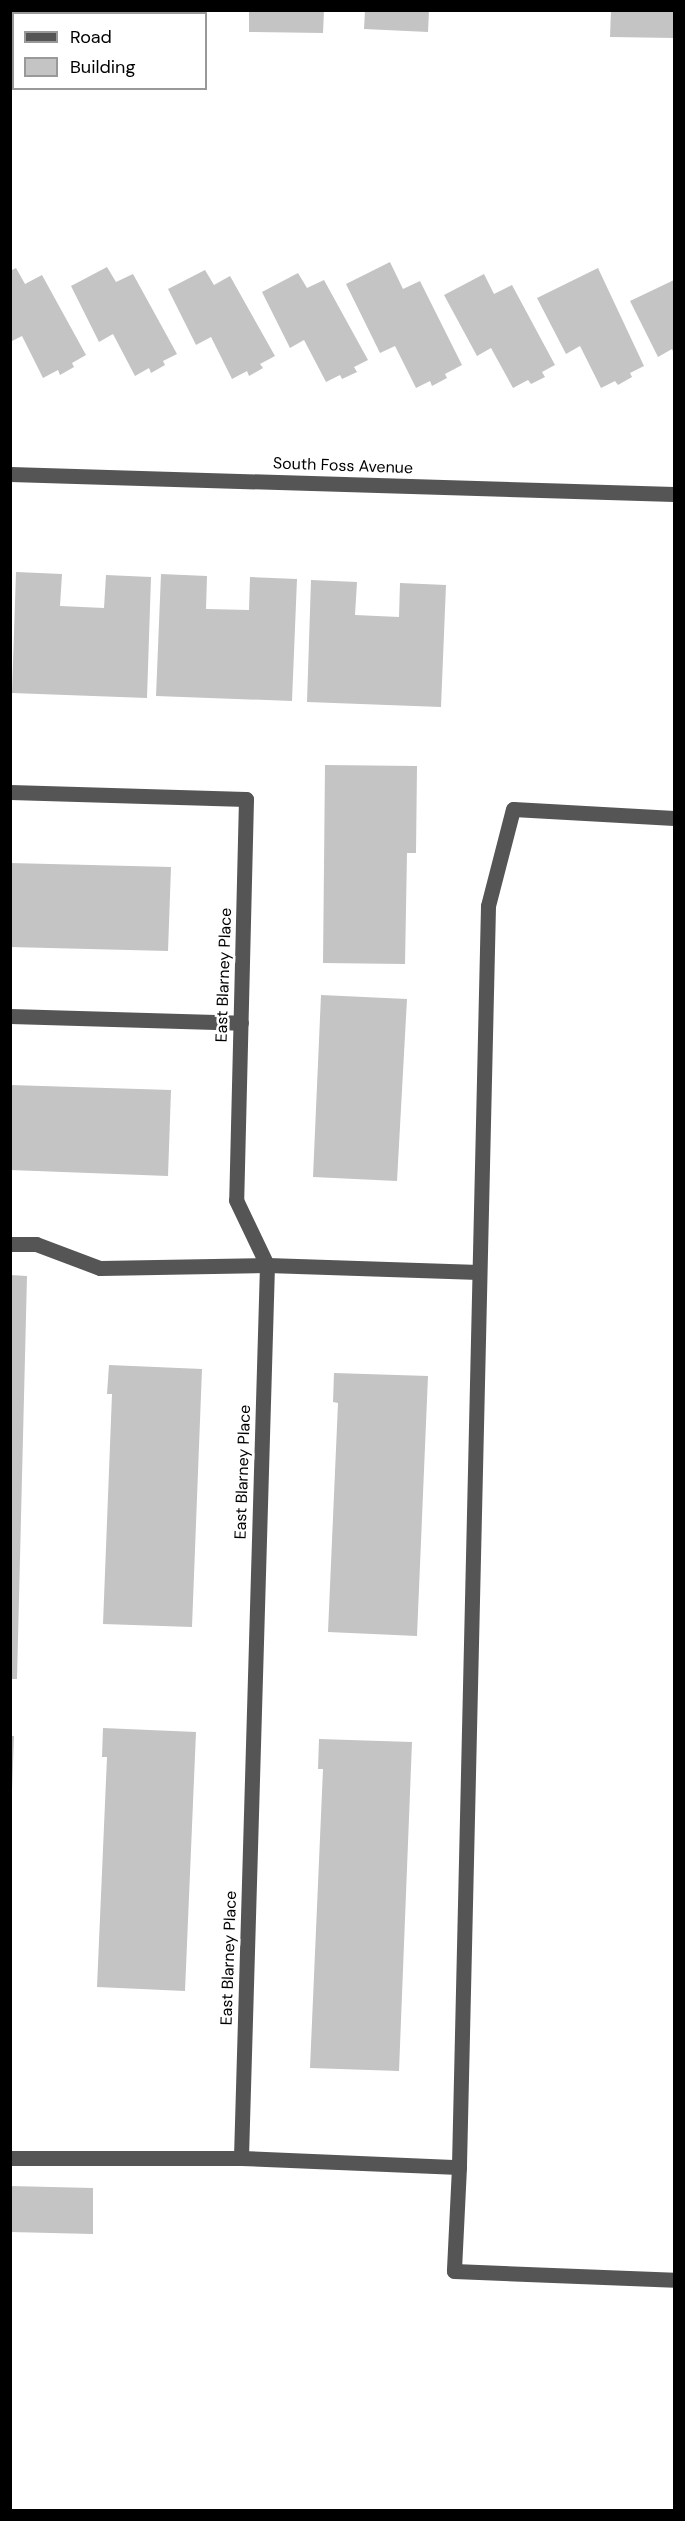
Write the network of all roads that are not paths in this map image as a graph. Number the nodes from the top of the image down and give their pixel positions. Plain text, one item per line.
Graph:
1 (10, 474) edge
2 (675, 494) edge
3 (10, 792) edge
4 (675, 818) edge
5 (10, 1016) edge
6 (240, 1023) junction
7 (10, 1244) edge
8 (267, 1265) junction
9 (479, 1272) junction
10 (10, 2158) edge
11 (241, 2158) junction
12 (459, 2167) junction
13 (675, 2280) edge

1 - 2 street, South Foss Avenue
3 - 6 street, East Blarney Place
4 - 9 street
5 - 6 street
6 - 8 street, East Blarney Place
7 - 8 street
8 - 9 street
8 - 11 street, East Blarney Place
9 - 12 street
10 - 11 street
11 - 12 street
12 - 13 street

